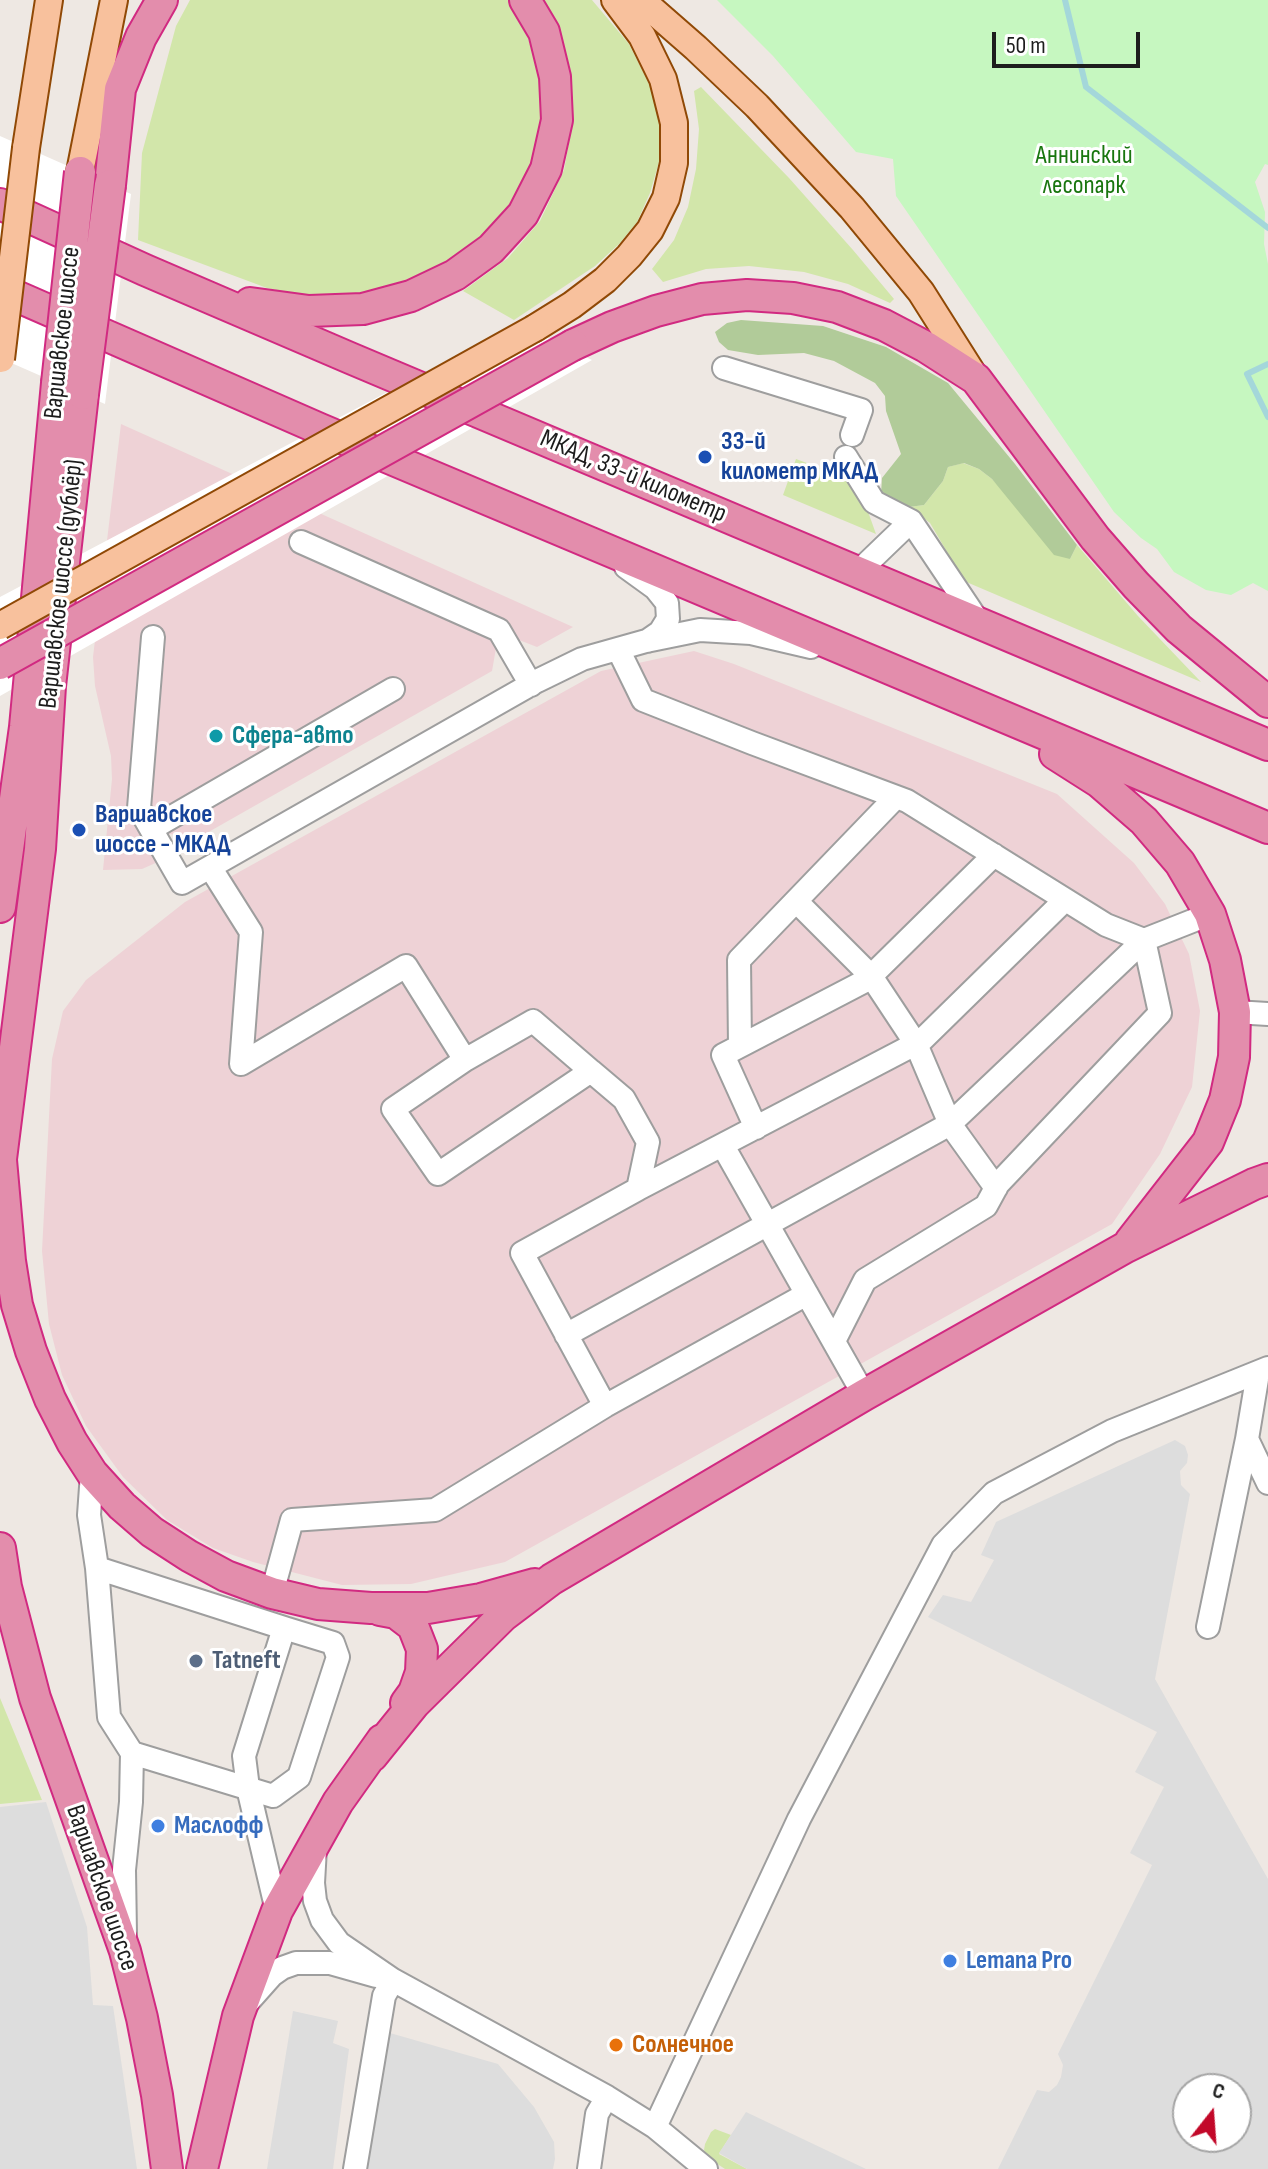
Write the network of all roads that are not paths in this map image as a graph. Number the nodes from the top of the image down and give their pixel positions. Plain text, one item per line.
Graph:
1 (49, 0) edge
2 (114, 0) edge
3 (125, 0) edge
4 (162, 0) edge
5 (525, 0) edge
6 (615, 0) edge
7 (641, 0) edge
8 (120, 89) junction
9 (80, 172) joint
10 (0, 204) edge
11 (145, 270) junction
12 (7, 293) edge
13 (0, 361) edge
14 (724, 368) dead end
15 (976, 379) junction
16 (70, 389) junction
17 (911, 521) junction
18 (555, 527) junction
19 (301, 542) dead end
20 (858, 572) junction
21 (980, 624) junction
22 (0, 626) edge
23 (153, 637) dead end
24 (646, 641) junction
25 (618, 649) junction
26 (0, 664) edge
27 (882, 666) junction
28 (927, 684) junction
29 (531, 685) junction
30 (393, 689) dead end
31 (1268, 702) edge
32 (1268, 745) edge
33 (896, 797) junction
34 (1268, 828) edge
35 (151, 829) junction
36 (994, 855) junction
37 (210, 867) junction
38 (1065, 900) junction
39 (796, 901) junction
40 (0, 907) edge
41 (1210, 914) junction
42 (1144, 940) junction
43 (871, 976) junction
44 (1235, 1012) junction
45 (1268, 1014) edge
46 (916, 1044) junction
47 (740, 1046) junction
48 (465, 1060) junction
49 (591, 1071) junction
50 (950, 1124) junction
51 (756, 1128) junction
52 (723, 1146) junction
53 (1, 1160) edge
54 (0, 1167) edge
55 (1268, 1179) edge
56 (996, 1188) junction
57 (638, 1189) junction
58 (767, 1225) junction
59 (1126, 1247) junction
60 (807, 1294) junction
61 (566, 1335) junction
62 (834, 1341) junction
63 (1263, 1371) edge
64 (864, 1395) junction
65 (605, 1406) junction
66 (1247, 1439) junction
67 (92, 1473) junction
68 (1268, 1483) edge
69 (0, 1548) edge
70 (97, 1568) junction
71 (552, 1579) junction
72 (272, 1593) junction
73 (371, 1608) junction
74 (0, 1616) edge
75 (1208, 1627) dead end
76 (284, 1628) junction
77 (35, 1698) junction
78 (132, 1753) junction
79 (372, 1756) junction
80 (248, 1788) junction
81 (316, 1839) junction
82 (277, 1911) junction
83 (125, 1951) junction
84 (393, 1980) junction
85 (238, 2016) junction
86 (607, 2097) junction
87 (655, 2127) junction
88 (167, 2169) edge
89 (202, 2169) edge
90 (355, 2169) edge
91 (589, 2169) edge
92 (706, 2169) edge

1 - 13 main road, bridge
2 - 9 main road, Варшавское шоссе
3 - 8 main road, Варшавское шоссе (дублёр)
4 - 8 highway
5 - 11 highway
6 - 22 main road, bridge
7 - 15 main road
8 - 16 highway, Варшавское шоссе (дублёр), bridge
9 - 16 highway, Варшавское шоссе, bridge
10 - 11 highway, МКАД, 33-й километр
11 - 20 highway, МКАД, 33-й километр
12 - 18 highway
14 - 17 street
15 - 26 highway, bridge
15 - 31 highway
16 - 40 highway, Варшавское шоссе
16 - 53 highway, Варшавское шоссе (дублёр)
17 - 20 street
17 - 21 street
18 - 24 street
18 - 27 highway
19 - 29 street
20 - 21 highway, МКАД, 33-й километр
21 - 32 highway, МКАД, 33-й километр
23 - 35 street
24 - 25 street
24 - 27 street
25 - 29 street
25 - 33 street
27 - 28 highway
28 - 34 highway
28 - 41 highway
29 - 37 street
30 - 35 street
33 - 36 street
33 - 39 street
35 - 37 street
36 - 38 street
36 - 43 street
37 - 48 street
38 - 42 street
38 - 46 street
39 - 43 street
39 - 47 street
41 - 42 street
41 - 44 highway
42 - 50 street
42 - 56 street
43 - 46 street
43 - 47 street
44 - 45 street
44 - 59 highway
46 - 50 street
46 - 51 street
47 - 51 street
48 - 49 street
48 - 49 street
49 - 57 street
50 - 56 street
50 - 58 street
51 - 52 street
52 - 57 street
52 - 58 street
53 - 54 highway, Варшавское шоссе (дублёр)
53 - 67 highway
55 - 59 highway
56 - 62 street
57 - 61 street
58 - 60 street
58 - 61 street
59 - 64 highway
60 - 62 street
60 - 65 street
61 - 65 street
62 - 64 street
63 - 66 street
63 - 87 street
64 - 71 highway
65 - 72 street
66 - 68 street
66 - 75 street
67 - 70 street
67 - 72 highway
69 - 77 highway
70 - 76 street
70 - 78 street
71 - 73 highway
71 - 79 highway
72 - 73 highway
73 - 79 highway
74 - 77 main road, Варшавское шоссе
76 - 80 street
76 - 80 street
77 - 83 highway, Варшавское шоссе
78 - 80 street
78 - 83 street
79 - 81 highway
80 - 82 street
81 - 82 highway
81 - 84 street
82 - 85 highway
83 - 88 highway, Варшавское шоссе
84 - 85 street
84 - 86 street
84 - 90 street
85 - 89 highway
86 - 87 street
86 - 91 street
87 - 92 street

